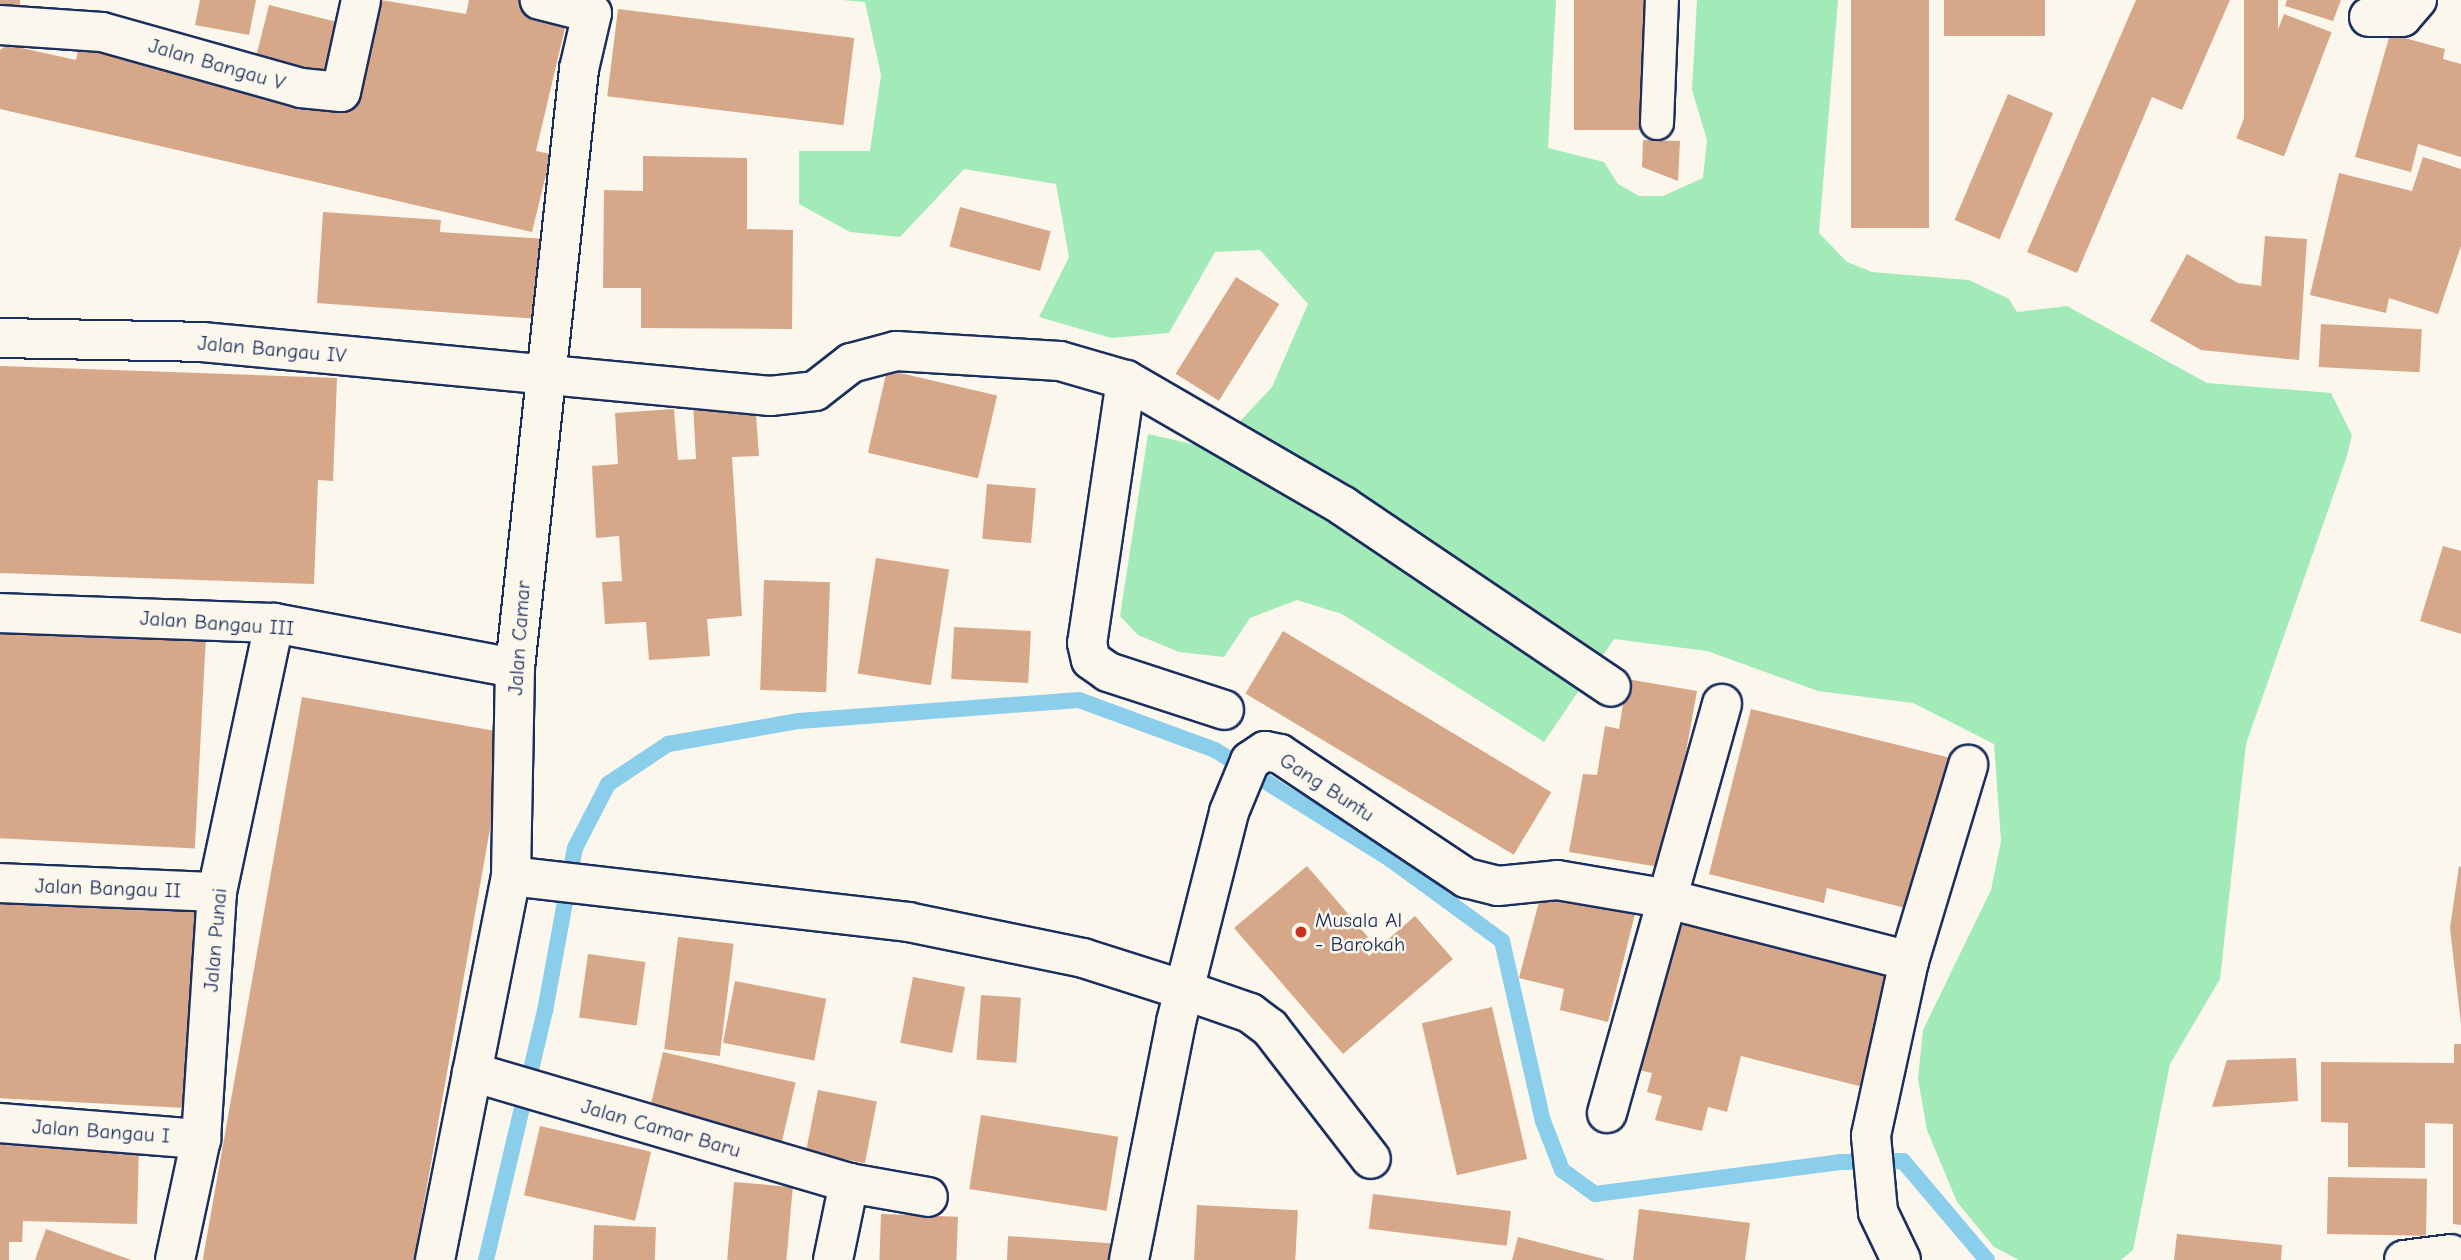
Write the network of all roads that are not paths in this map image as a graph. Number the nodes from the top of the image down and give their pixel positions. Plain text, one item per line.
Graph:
1 (361, 0) edge
2 (540, 0) edge
3 (1662, 0) edge
4 (2417, 0) edge
5 (2369, 17) dead end
6 (0, 25) edge
7 (1657, 123) dead end
8 (0, 338) edge
9 (543, 376) junction
10 (1126, 380) junction
11 (0, 613) edge
12 (274, 623) junction
13 (515, 668) junction
14 (1611, 687) dead end
15 (1722, 704) dead end
16 (1224, 710) dead end
17 (1968, 765) dead end
18 (512, 876) junction
19 (0, 883) edge
20 (217, 892) junction
21 (1668, 899) junction
22 (1909, 961) junction
23 (1184, 990) junction
24 (501, 1081) junction
25 (1607, 1113) dead end
26 (0, 1123) edge
27 (201, 1139) junction
28 (1371, 1159) dead end
29 (849, 1182) junction
30 (928, 1197) dead end
31 (2454, 1256) edge
32 (175, 1260) edge
33 (435, 1260) edge
34 (833, 1260) edge
35 (1129, 1260) edge
36 (1901, 1260) edge
37 (2404, 1260) edge

1 - 6 street, Jalan Bangau V
2 - 9 street, Jalan Camar
3 - 7 lane
4 - 5 street
8 - 9 street, Jalan Bangau IV
9 - 10 street, Jalan Bangau IV
9 - 13 street, Jalan Camar
10 - 14 street, Jalan Bangau IV
10 - 16 street
11 - 12 street, Jalan Bangau III
12 - 13 street, Jalan Bangau III
12 - 20 street, Jalan Punai
13 - 18 street, Jalan Camar
15 - 21 street
17 - 22 street
18 - 23 street
18 - 24 street, Jalan Camar
19 - 20 street, Jalan Bangau II
20 - 27 street, Jalan Punai
21 - 22 street, Gang Buntu
21 - 23 street, Gang Buntu
21 - 25 street
22 - 36 street
23 - 28 street
23 - 35 street, Gang Buntu
24 - 29 street, Jalan Camar Baru
24 - 33 street, Jalan Camar
26 - 27 street, Jalan Bangau I
27 - 32 street, Jalan Punai
29 - 30 street, Jalan Camar Baru
29 - 34 street
31 - 37 street

